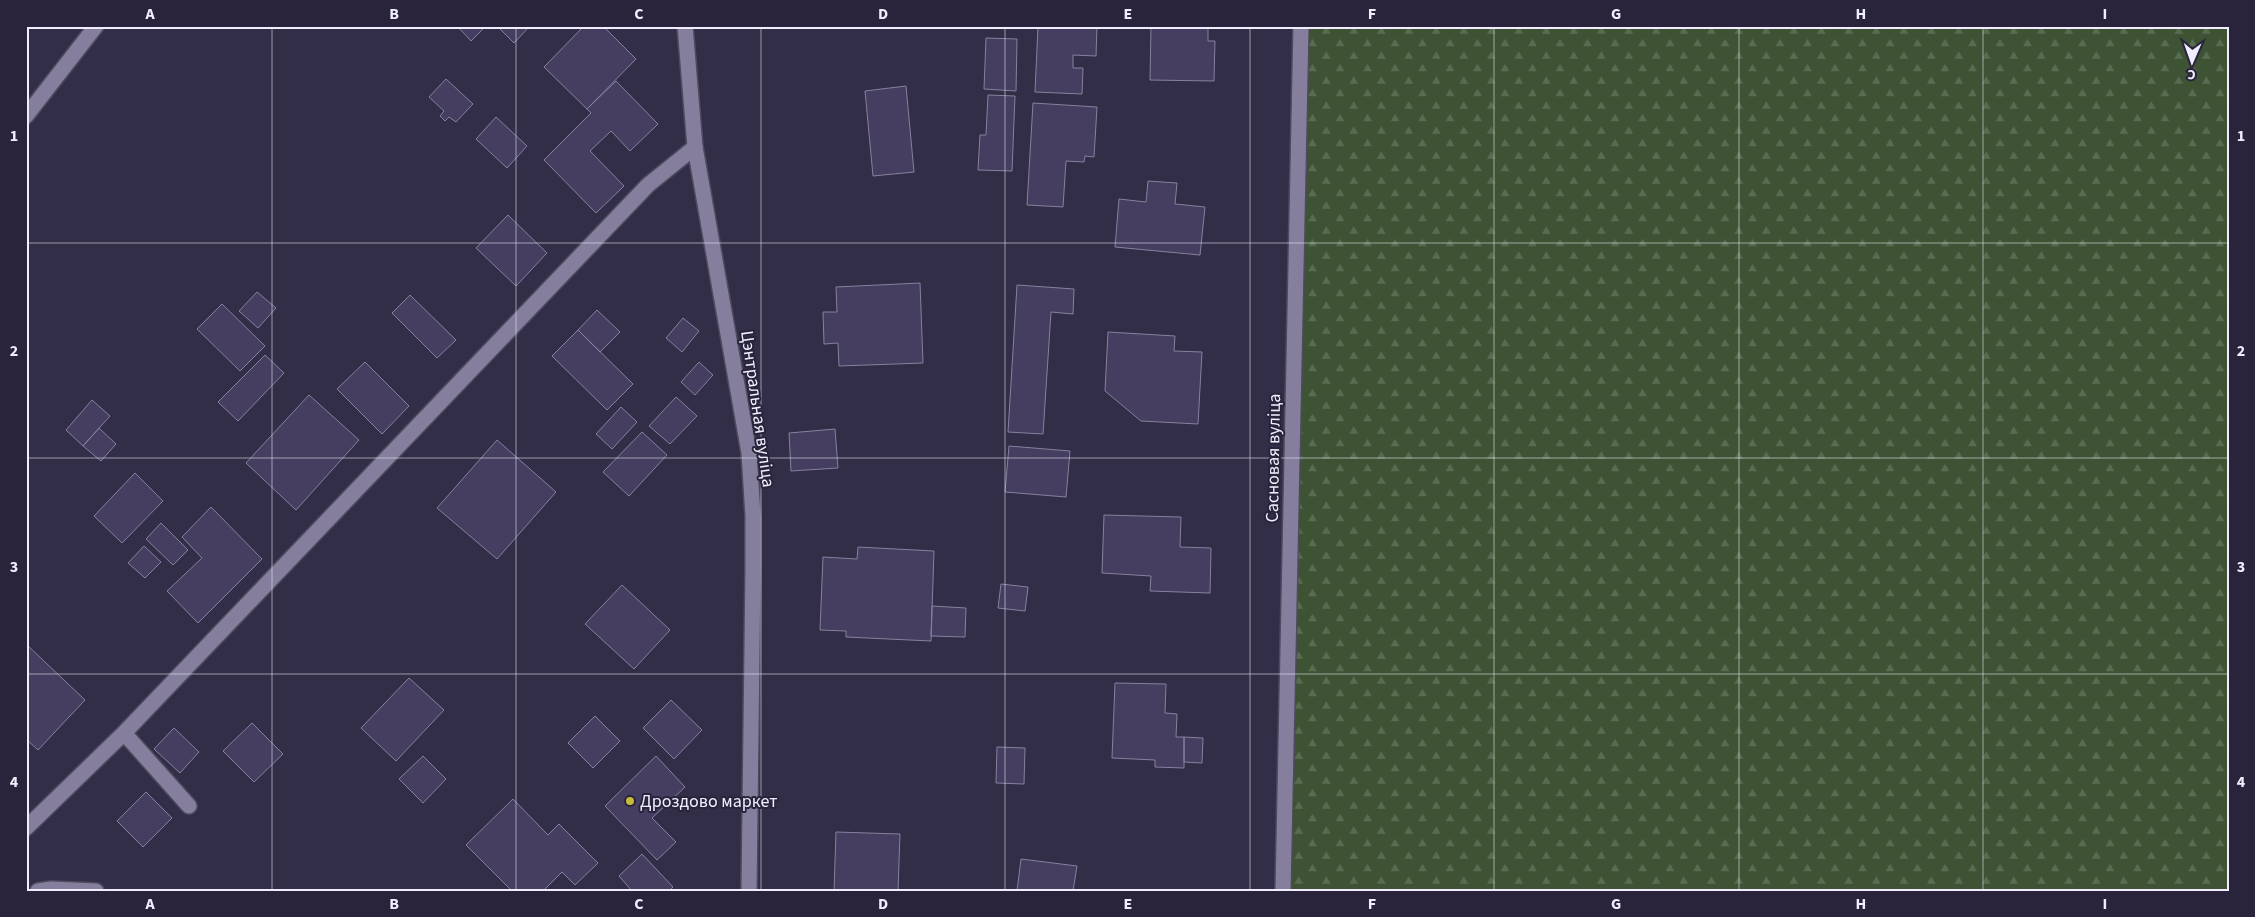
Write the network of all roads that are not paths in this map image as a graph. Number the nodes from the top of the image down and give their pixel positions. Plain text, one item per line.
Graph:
1 (96, 26) edge
2 (686, 26) edge
3 (1301, 26) edge
4 (26, 116) edge
5 (695, 147) junction
6 (124, 733) junction
7 (189, 806) dead end
8 (26, 828) edge
9 (38, 891) edge
10 (96, 891) edge
11 (748, 891) edge
12 (1283, 891) edge

1 - 4 street
2 - 5 street, Цэнтральная вуліца
3 - 12 street, Сасновая вуліца
5 - 6 street
5 - 11 street, Цэнтральная вуліца
6 - 7 street
6 - 8 street
9 - 10 street

